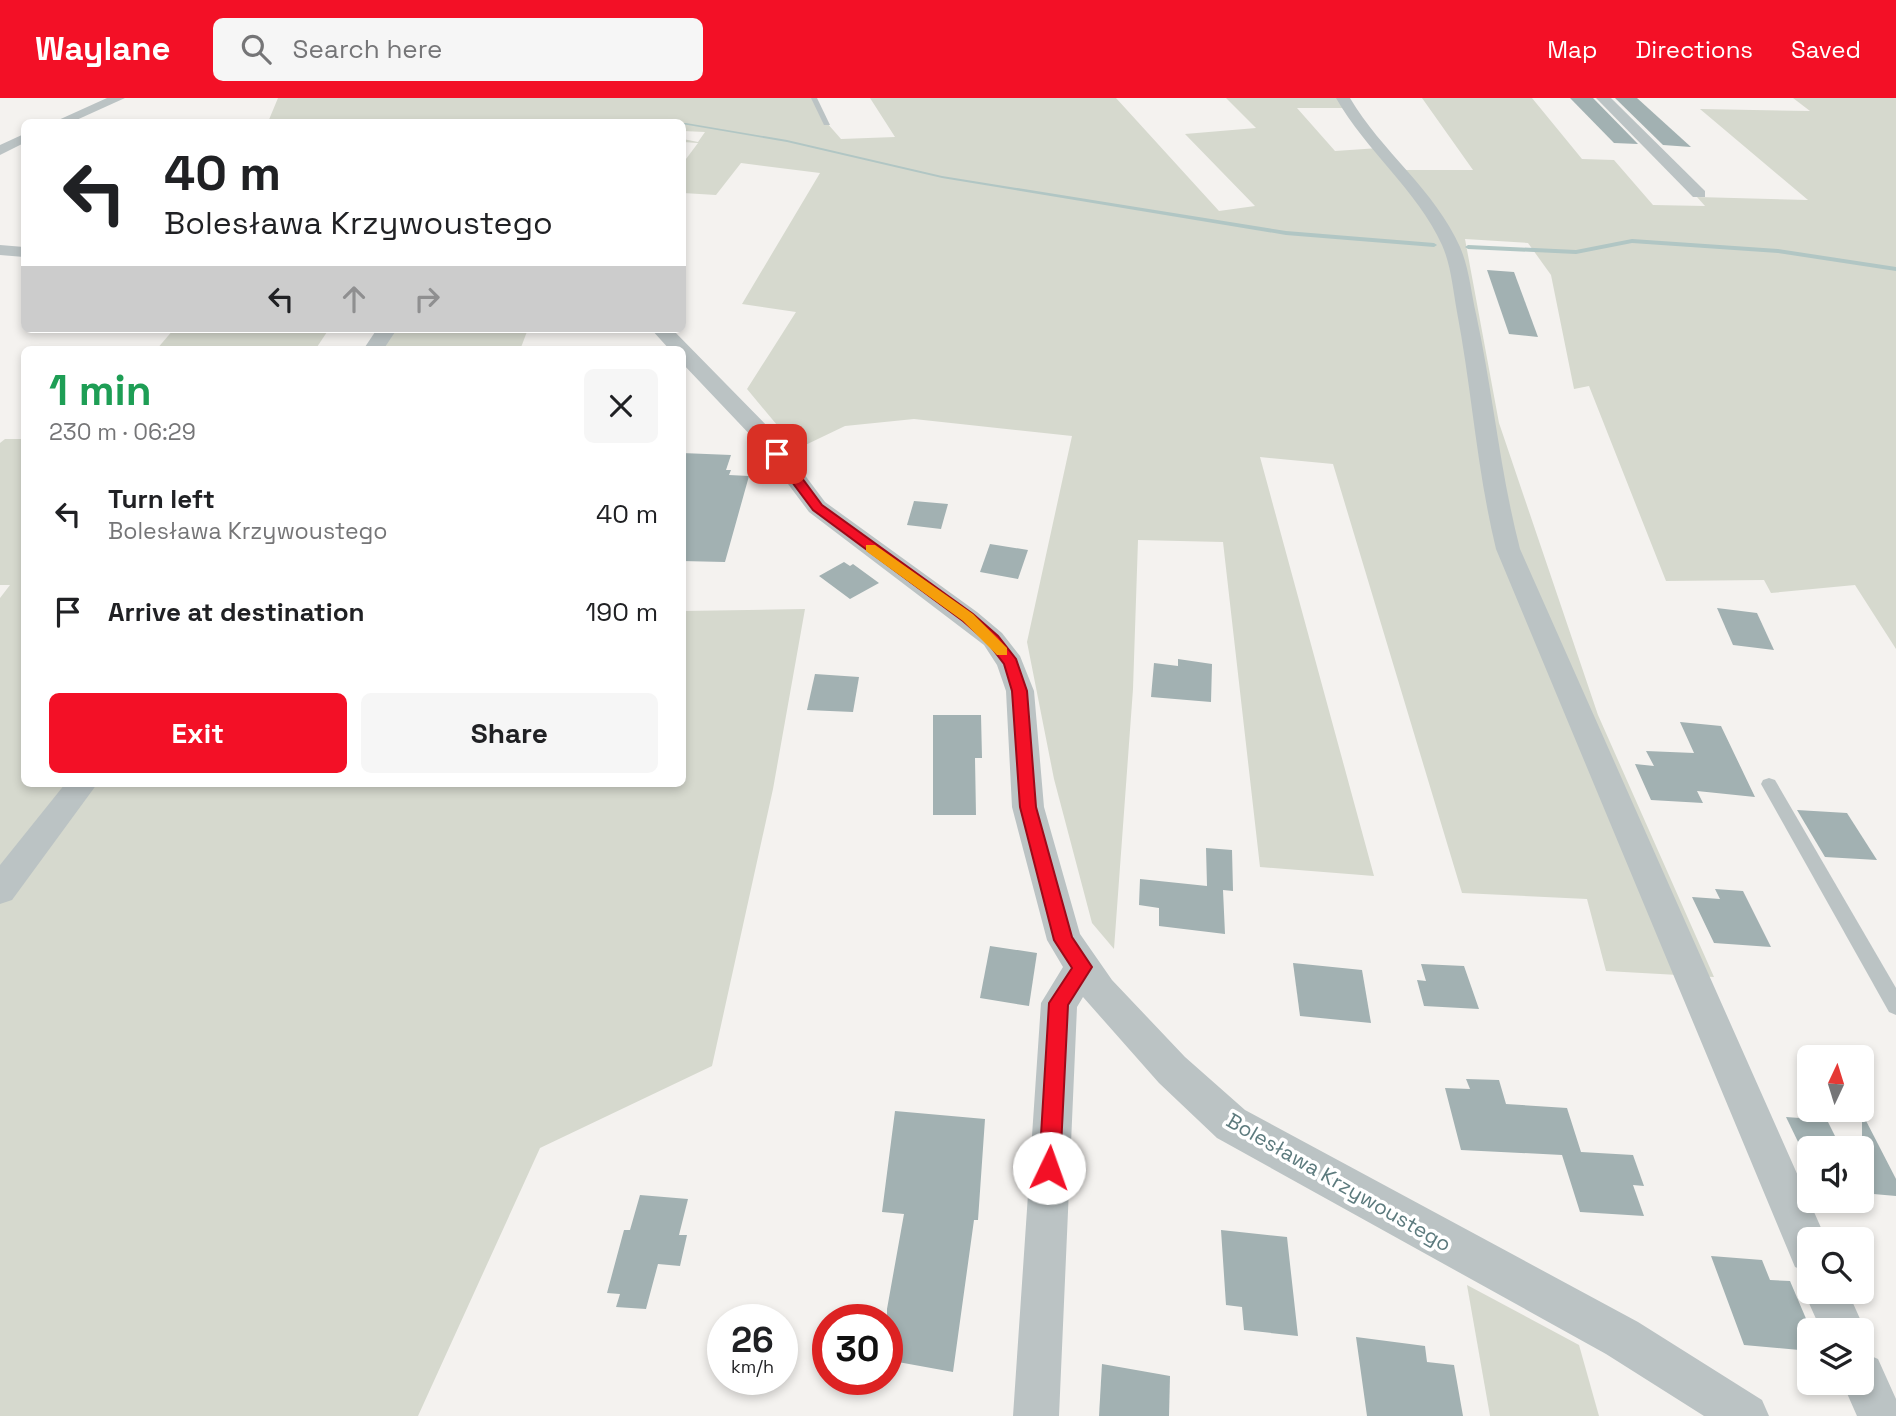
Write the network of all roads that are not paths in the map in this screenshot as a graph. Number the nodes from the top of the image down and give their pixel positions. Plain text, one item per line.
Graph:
1 (118, 98) edge
2 (814, 98) edge
3 (1343, 98) edge
4 (1604, 98) edge
5 (68, 119) edge
6 (827, 123) dead end
7 (21, 140) edge
8 (0, 151) edge
9 (1699, 194) dead end
10 (0, 250) edge
11 (21, 252) edge
12 (665, 333) edge
13 (677, 346) edge
14 (686, 355) edge
15 (1769, 784) dead end
16 (80, 787) edge
17 (0, 890) edge
18 (1083, 967) junction
19 (1896, 1006) edge
20 (1799, 1227) edge
21 (1871, 1395) edge
22 (1035, 1416) edge
23 (1746, 1416) edge
24 (1880, 1416) edge

1 - 5 street
2 - 6 lane
3 - 20 street
4 - 9 street
7 - 8 street
10 - 11 street
12 - 13 street, Bolesława Krzywoustego
14 - 18 street, Bolesława Krzywoustego
15 - 19 lane
16 - 17 street
18 - 22 street
18 - 23 street, Bolesława Krzywoustego
21 - 24 street

